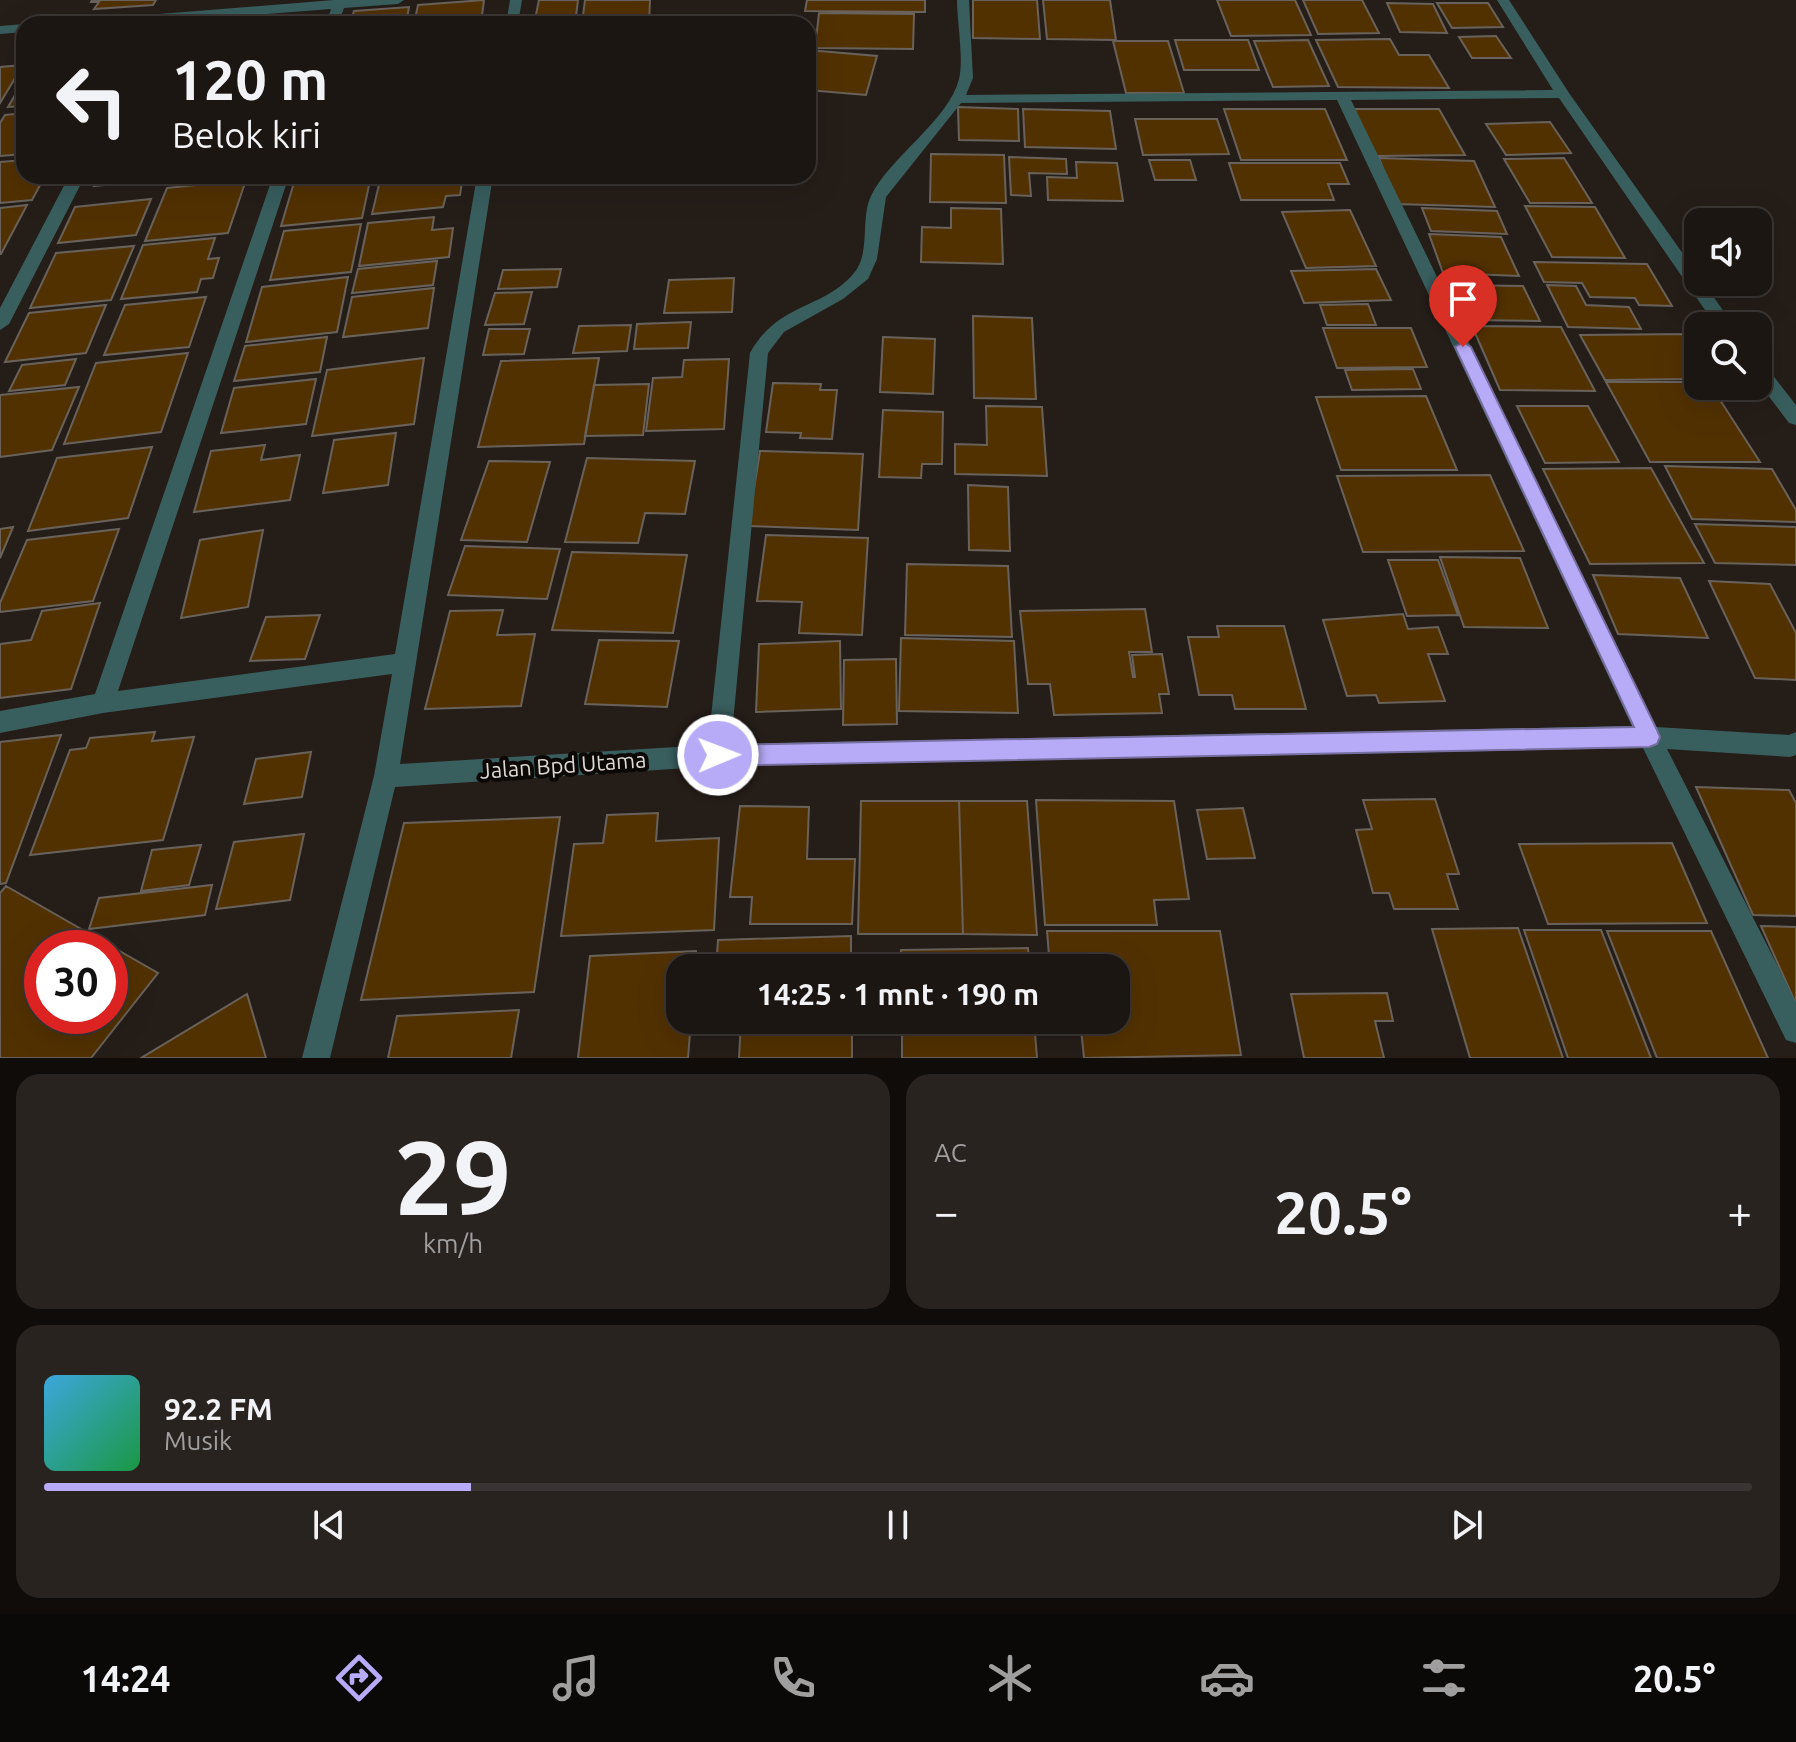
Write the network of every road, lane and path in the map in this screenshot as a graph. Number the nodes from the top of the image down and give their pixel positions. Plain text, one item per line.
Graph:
1 (398, 0) edge
2 (963, 0) edge
3 (1503, 0) edge
4 (340, 2) edge
5 (206, 16) edge
6 (1563, 94) junction
7 (1343, 97) junction
8 (957, 99) junction
9 (73, 184) edge
10 (278, 184) edge
11 (484, 184) edge
12 (1715, 312) edge
13 (0, 324) edge
14 (1772, 387) edge
15 (1796, 418) edge
16 (406, 662) junction
17 (103, 703) junction
18 (0, 722) edge
19 (1649, 737) junction
20 (1796, 743) edge
21 (718, 755) junction
22 (386, 776) junction
23 (1796, 1030) edge
24 (316, 1058) edge

1 - 4 street
2 - 8 street
3 - 6 street
4 - 5 street
6 - 7 street
6 - 12 street
7 - 8 street
7 - 19 street
8 - 21 street
9 - 13 street
10 - 17 street
11 - 16 street
14 - 15 street
16 - 17 street
16 - 22 street
17 - 18 street
19 - 20 street, Jalan Bpd Utama
19 - 21 street, Jalan Bpd Utama
19 - 23 street
21 - 22 street, Jalan Bpd Utama
22 - 24 street

